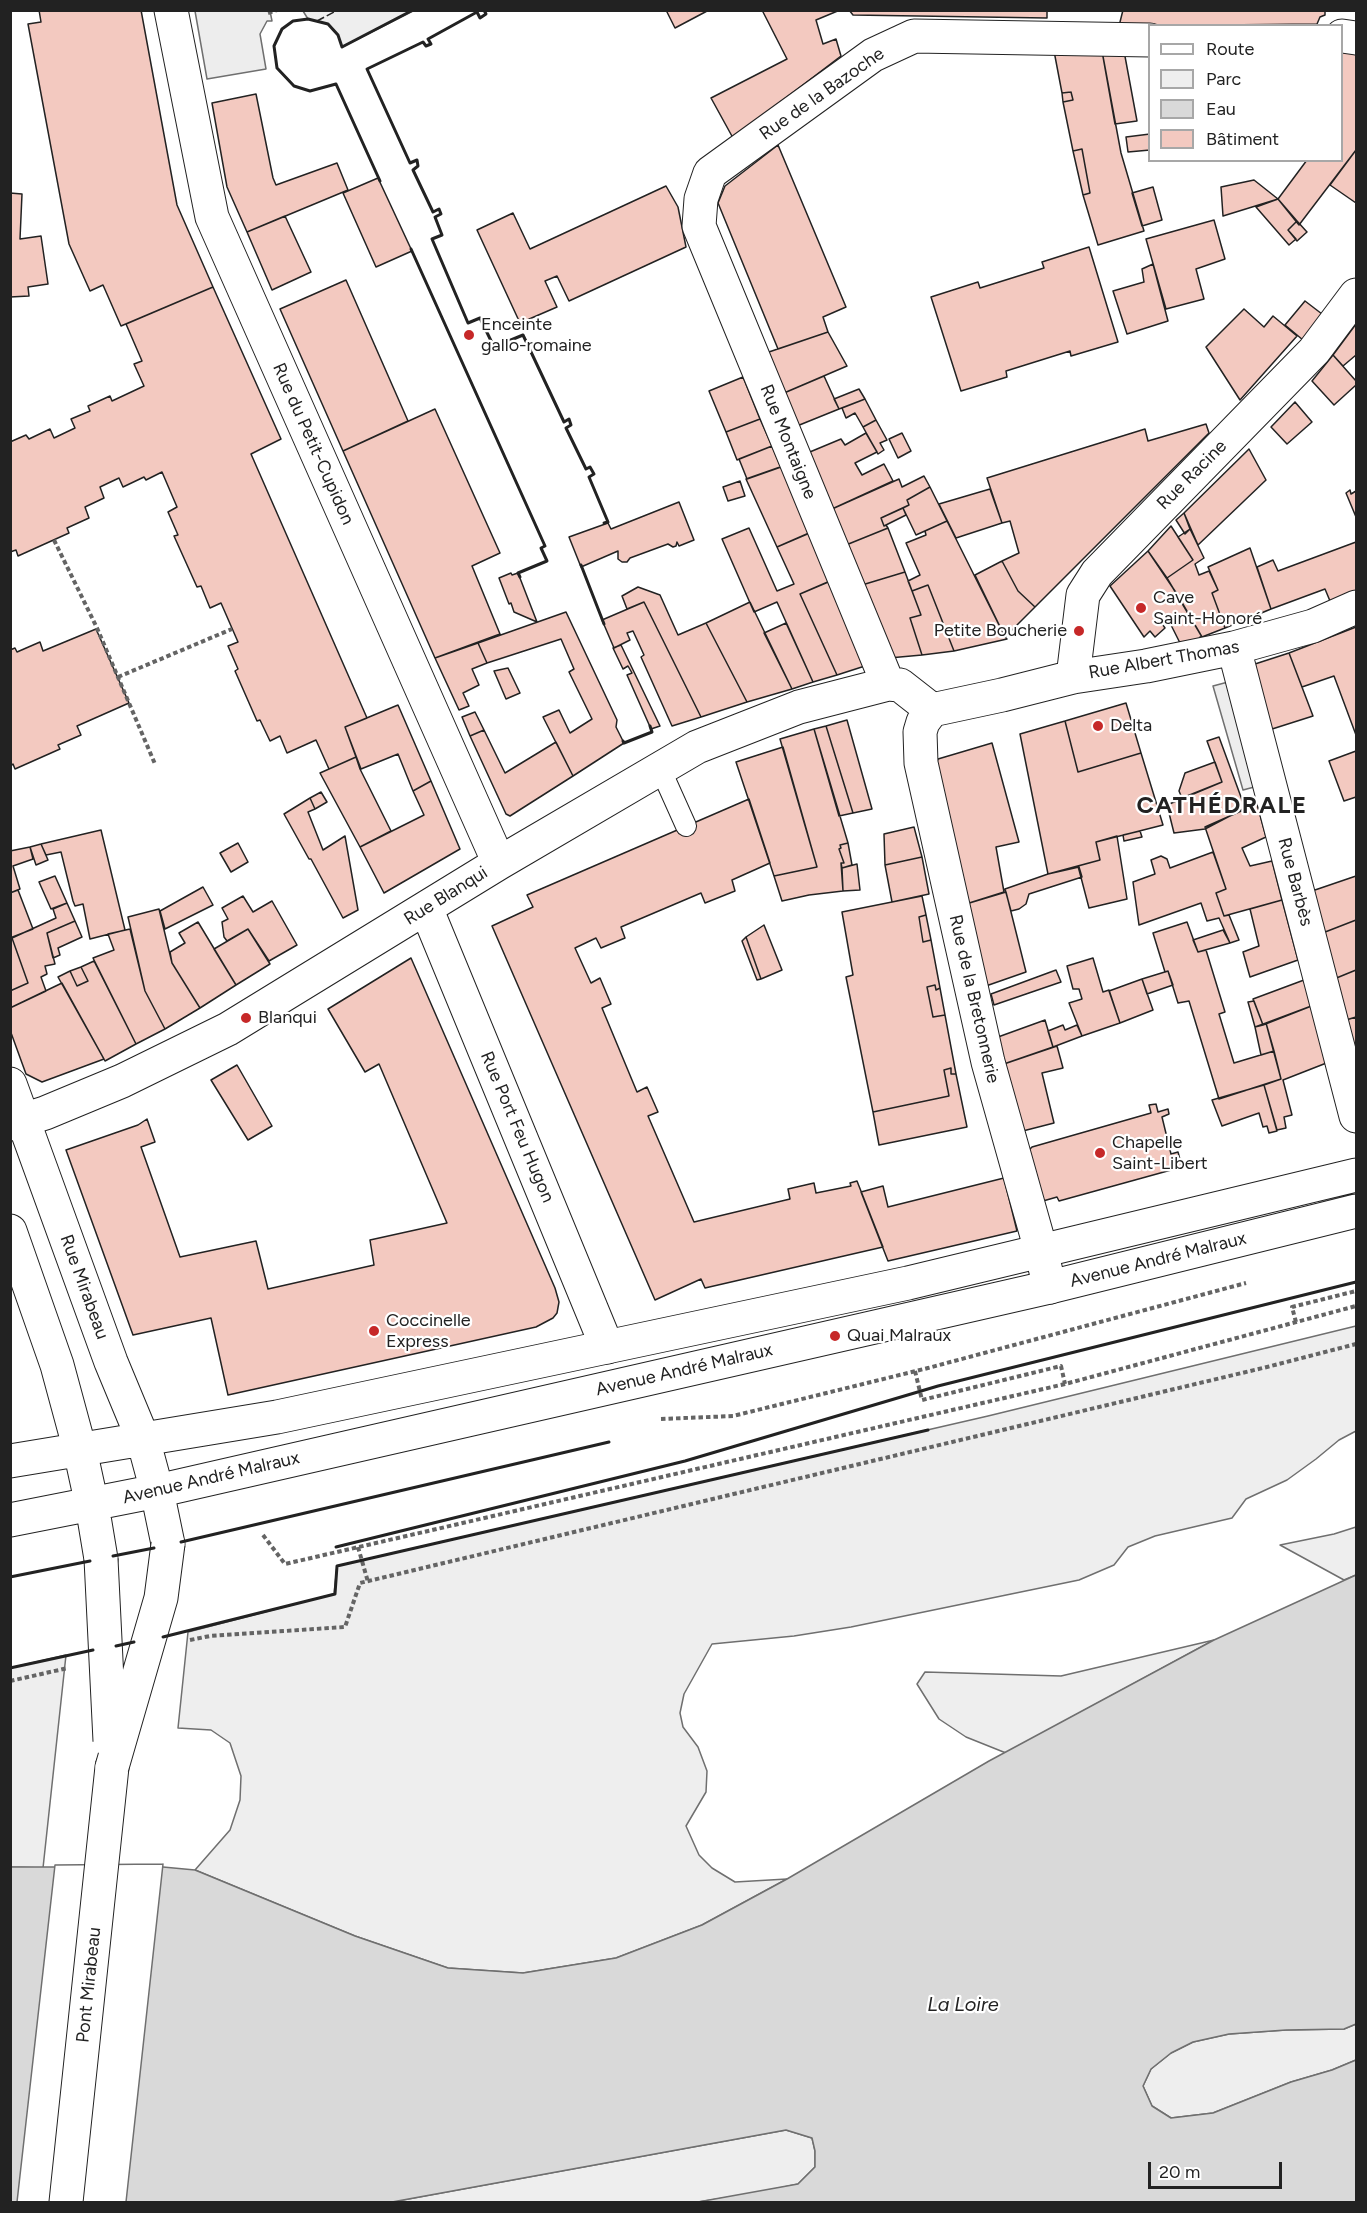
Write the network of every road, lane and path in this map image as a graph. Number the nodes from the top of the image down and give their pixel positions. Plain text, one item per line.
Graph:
1 (171, 10) edge
2 (277, 10) edge
3 (268, 13) dead end
4 (1148, 40) edge
5 (701, 199) joint
6 (1356, 295) edge
7 (54, 540) dead end
8 (1356, 608) edge
9 (232, 629) dead end
10 (1234, 648) junction
11 (118, 677) junction
12 (1073, 677) junction
13 (888, 684) junction
14 (932, 710) junction
15 (155, 764) dead end
16 (660, 768) junction
17 (686, 826) dead end
18 (499, 863) junction
19 (426, 908) junction
20 (10, 1084) edge
21 (1356, 1116) edge
22 (17, 1122) edge
23 (1356, 1175) edge
24 (1356, 1211) edge
25 (10, 1231) edge
26 (1041, 1251) junction
27 (1050, 1287) junction
28 (1356, 1291) edge
29 (1356, 1306) edge
30 (1296, 1322) junction
31 (1356, 1344) edge
32 (607, 1347) junction
33 (915, 1371) dead end
34 (1065, 1384) junction
35 (143, 1439) junction
36 (80, 1450) junction
37 (10, 1461) edge
38 (157, 1491) junction
39 (92, 1505) junction
40 (10, 1520) edge
41 (263, 1535) dead end
42 (358, 1547) junction
43 (368, 1582) junction
44 (188, 1641) dead end
45 (77, 1666) dead end
46 (10, 1681) edge
47 (111, 1767) junction
48 (66, 2202) edge

1 - 18 street, Rue du Petit-Cupidon
2 - 3 path
4 - 5 street, Rue de la Bazoche
5 - 13 street, Rue Montaigne
6 - 12 street, Rue Racine
7 - 11 path
8 - 10 street, Rue Albert Thomas
9 - 11 path
10 - 12 street, Rue Albert Thomas
10 - 21 street, Rue Barbès
11 - 15 path
12 - 14 street, Rue Albert Thomas
13 - 14 street
13 - 16 street, Rue Blanqui
14 - 26 street, Rue de la Bretonnerie
16 - 17 lane
16 - 18 street, Rue Blanqui
18 - 19 street, Rue Blanqui
19 - 22 street, Rue Blanqui
19 - 32 street, Rue Port Feu Hugon
20 - 22 street, Rue Mirabeau
22 - 35 street, Rue Mirabeau
23 - 26 street, Avenue André Malraux
24 - 27 street, Avenue André Malraux
25 - 36 street
26 - 27 street, Rue de la Bretonnerie
26 - 32 street, Avenue André Malraux
27 - 38 street, Avenue André Malraux
28 - 30 path
29 - 30 path
30 - 34 path
31 - 43 path
32 - 35 street, Avenue André Malraux
33 - 34 path
34 - 42 path
35 - 36 street, Avenue André Malraux
35 - 38 street, Rue Mirabeau
36 - 37 street, Avenue André Malraux
36 - 39 street
38 - 39 street, Avenue André Malraux
38 - 47 street, Pont Mirabeau, bridge
39 - 40 street, Avenue André Malraux
39 - 47 street, Pont Mirabeau, bridge
41 - 42 path
42 - 43 path
43 - 44 path
45 - 46 path
47 - 48 street, Pont Mirabeau

